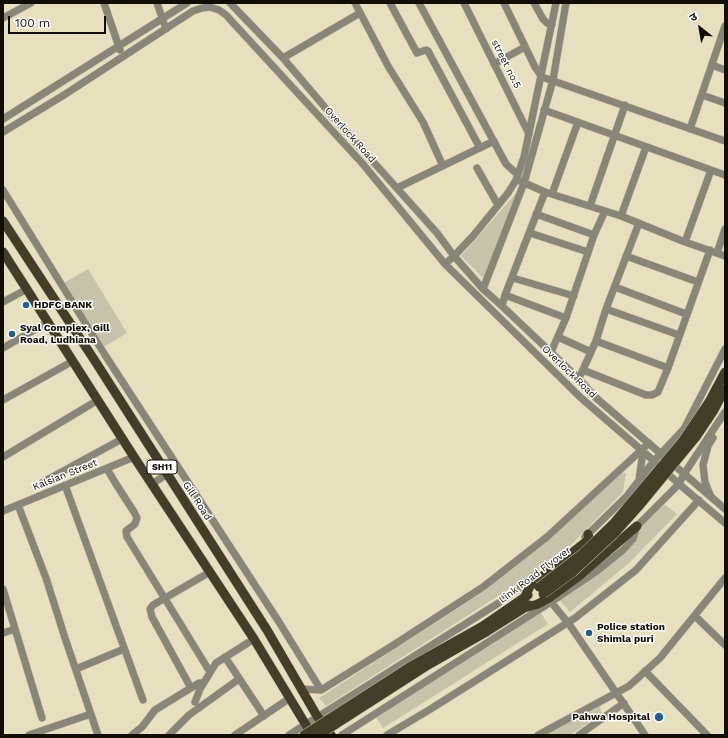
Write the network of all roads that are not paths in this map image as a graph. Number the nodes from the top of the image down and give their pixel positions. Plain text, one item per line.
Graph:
1 (31, 3) edge
2 (104, 3) edge
3 (157, 3) edge
4 (187, 3) edge
5 (191, 3) edge
6 (230, 3) edge
7 (355, 3) edge
8 (390, 3) edge
9 (420, 3) edge
10 (464, 3) edge
11 (504, 3) edge
12 (534, 3) edge
13 (556, 3) edge
14 (566, 3) edge
15 (211, 5) edge
16 (193, 11) junction
17 (360, 13) junction
18 (3, 18) edge
19 (163, 18) junction
20 (552, 24) junction
21 (166, 29) junction
22 (724, 31) edge
23 (119, 47) junction
24 (525, 47) junction
25 (124, 56) junction
26 (283, 58) junction
27 (494, 64) junction
28 (712, 65) junction
29 (725, 70) edge
30 (542, 77) junction
31 (553, 80) junction
32 (58, 85) junction
33 (64, 95) junction
34 (702, 95) junction
35 (725, 103) edge
36 (625, 105) junction
37 (544, 110) junction
38 (3, 119) edge
39 (578, 122) junction
40 (690, 129) junction
41 (3, 132) edge
42 (530, 134) junction
43 (614, 136) junction
44 (494, 141) junction
45 (725, 141) edge
46 (646, 147) junction
47 (480, 148) junction
48 (443, 166) junction
49 (477, 168) dead end
50 (711, 170) junction
51 (725, 175) edge
52 (519, 179) junction
53 (397, 188) junction
54 (3, 190) edge
55 (549, 193) junction
56 (498, 205) junction
57 (590, 206) junction
58 (605, 211) junction
59 (536, 214) junction
60 (621, 216) junction
61 (3, 221) edge
62 (639, 223) junction
63 (725, 228) edge
64 (530, 232) junction
65 (594, 235) junction
66 (686, 242) junction
67 (3, 252) edge
68 (588, 252) junction
69 (713, 252) junction
70 (454, 256) junction
71 (626, 256) junction
72 (725, 256) edge
73 (445, 264) junction
74 (513, 278) junction
75 (698, 282) junction
76 (615, 287) junction
77 (27, 288) junction
78 (483, 290) junction
79 (505, 296) junction
80 (574, 296) junction
81 (3, 302) edge
82 (502, 306) junction
83 (606, 309) junction
84 (686, 314) junction
85 (566, 318) junction
86 (48, 322) junction
87 (679, 335) junction
88 (558, 337) junction
89 (596, 341) junction
90 (3, 348) edge
91 (725, 349) edge
92 (550, 352) junction
93 (591, 352) junction
94 (73, 361) junction
95 (668, 368) junction
96 (583, 370) junction
97 (725, 372) edge
98 (579, 379) junction
99 (588, 388) junction
100 (725, 389) edge
101 (580, 397) junction
102 (3, 400) edge
103 (98, 400) junction
104 (725, 412) edge
105 (725, 418) edge
106 (122, 439) junction
107 (649, 443) junction
108 (642, 452) junction
109 (661, 453) junction
110 (3, 457) edge
111 (134, 457) junction
112 (654, 461) junction
113 (107, 469) junction
114 (167, 474) junction
115 (684, 474) junction
116 (639, 480) junction
117 (42, 482) dead end
118 (152, 484) junction
119 (679, 484) junction
120 (66, 485) junction
121 (712, 499) junction
122 (699, 500) junction
123 (18, 505) junction
124 (724, 507) edge
125 (3, 511) edge
126 (725, 523) edge
127 (637, 526) junction
128 (588, 538) junction
129 (210, 572) junction
130 (725, 578) edge
131 (3, 589) edge
132 (164, 598) junction
133 (551, 602) junction
134 (524, 604) junction
135 (695, 616) junction
136 (568, 623) junction
137 (15, 629) junction
138 (3, 633) edge
139 (254, 639) junction
140 (725, 645) edge
141 (124, 650) junction
142 (225, 657) junction
143 (76, 669) junction
144 (645, 671) junction
145 (210, 672) junction
146 (239, 679) junction
147 (203, 683) junction
148 (191, 688) junction
149 (301, 689) junction
150 (321, 690) junction
151 (617, 692) junction
152 (290, 698) junction
153 (143, 700) dead end
154 (195, 702) dead end
155 (624, 704) junction
156 (91, 714) junction
157 (264, 716) junction
158 (317, 716) junction
159 (42, 718) dead end
160 (305, 724) junction
161 (29, 735) edge
162 (98, 735) edge
163 (132, 735) edge
164 (169, 735) edge
165 (235, 735) edge
166 (289, 735) edge
167 (304, 735) edge
168 (312, 735) edge
169 (319, 735) edge
170 (331, 735) edge
171 (342, 735) edge
172 (387, 735) edge
173 (538, 735) edge
174 (579, 735) edge
175 (645, 735) edge
176 (707, 735) edge

1 - 18 street
2 - 23 street
3 - 19 street
4 - 19 street
5 - 16 street
6 - 26 street, Overlock Road
7 - 17 street
8 - 47 street
9 - 44 street
10 - 27 street, street no.5
11 - 24 street
12 - 20 street
13 - 20 street
14 - 31 street
15 - 16 street, Overlock Road
15 - 73 street, Overlock Road
16 - 21 street, Overlock Road
17 - 26 street
17 - 48 street
19 - 21 street
19 - 23 street
20 - 30 street
21 - 25 street, Overlock Road
22 - 28 street
23 - 25 street
23 - 32 street
24 - 27 street
24 - 30 street
25 - 33 street, Overlock Road
26 - 53 street, Overlock Road
27 - 42 street, street no.5
28 - 29 street
28 - 34 street
30 - 31 street
30 - 42 street
31 - 36 street
31 - 37 street
32 - 33 street
32 - 38 street
33 - 41 street, Overlock Road
34 - 35 street
34 - 40 street
36 - 40 street
36 - 43 street
37 - 39 street
37 - 52 street
39 - 43 street
39 - 55 street
40 - 45 street
42 - 52 street
43 - 46 street
43 - 57 street
44 - 47 street
44 - 52 street
46 - 50 street
46 - 60 street
47 - 48 street
48 - 53 street
49 - 56 street
50 - 51 street
50 - 66 street
52 - 55 street
52 - 56 street
52 - 78 street
53 - 70 street, Overlock Road
54 - 150 street
55 - 57 street
55 - 59 street
56 - 70 street
57 - 58 street
58 - 60 street
58 - 65 street
59 - 64 street
59 - 65 street
60 - 62 street
61 - 114 main road, Gill Road / SH11
62 - 66 street
62 - 71 street
63 - 69 street
64 - 68 street
64 - 74 street
65 - 68 street
66 - 69 street
67 - 77 main road, SH11
68 - 80 street
69 - 72 street
69 - 75 street
70 - 73 street
70 - 78 street, Overlock Road
71 - 75 street
71 - 76 street
73 - 101 street, Overlock Road
74 - 79 street
74 - 80 street
75 - 84 street
76 - 83 street
76 - 84 street
77 - 81 street
77 - 86 main road, SH11
78 - 82 street, Overlock Road
79 - 82 street
79 - 85 street
80 - 85 street
82 - 92 street, Overlock Road
83 - 87 street
83 - 89 street
84 - 87 street
85 - 88 street
86 - 90 street
86 - 94 main road, SH11
87 - 95 street
88 - 92 street
88 - 93 street
89 - 93 street
89 - 95 street
91 - 109 street
92 - 98 street, Overlock Road
93 - 96 street
94 - 102 street
94 - 103 main road, SH11
95 - 96 street
96 - 98 street
97 - 134 main road, Link Road Flyover, bridge
98 - 99 street, Overlock Road
99 - 101 street
99 - 107 street, Overlock Road
100 - 134 main road, Link Road Flyover, bridge
101 - 108 street, Overlock Road
103 - 106 main road, SH11
103 - 110 street
104 - 115 street
105 - 121 street
106 - 111 main road, SH11
106 - 117 street
107 - 108 street
107 - 109 street, Overlock Road
108 - 112 street, Overlock Road
108 - 116 street
108 - 150 street
109 - 112 street
109 - 115 street, Overlock Road
111 - 113 street, Kalsian Street
111 - 118 main road, SH11
112 - 116 street
112 - 119 street, Overlock Road
113 - 120 street, Kalsian Street
113 - 132 street
114 - 118 street
114 - 149 main road, Gill Road / SH11
115 - 119 street
115 - 121 street, Overlock Road
116 - 128 street
118 - 129 main road, SH11
119 - 122 street, Overlock Road
119 - 127 street
120 - 123 street, Kalsian Street
120 - 141 street
121 - 124 street, Overlock Road
122 - 126 street, Overlock Road
122 - 136 street
123 - 125 street, Kalsian Street
123 - 143 street
127 - 133 street
127 - 134 main road
128 - 134 main road
128 - 158 street
129 - 132 street
129 - 139 main road, SH11
130 - 135 street
131 - 137 street
132 - 145 street
132 - 148 street
133 - 136 street
133 - 171 street
134 - 167 main road, Link Road Flyover, bridge
134 - 169 main road, Link Road Flyover, bridge
135 - 140 street
135 - 144 street
136 - 151 street
136 - 172 street
137 - 138 street
137 - 159 street
139 - 142 street
139 - 152 main road, SH11
141 - 143 street
141 - 153 street
142 - 145 street
142 - 146 street
143 - 156 street
144 - 151 street
144 - 176 street
145 - 147 street
146 - 157 street
146 - 164 street
147 - 148 street
147 - 154 street
148 - 163 street
149 - 150 street
149 - 158 main road, Gill Road / SH11
151 - 155 street
151 - 173 street
152 - 157 street
152 - 160 main road, SH11
155 - 174 street
155 - 175 street
156 - 161 street
156 - 162 street
157 - 165 street
158 - 160 street
158 - 170 main road, Gill Road / SH11
160 - 166 street
160 - 168 main road, SH11

